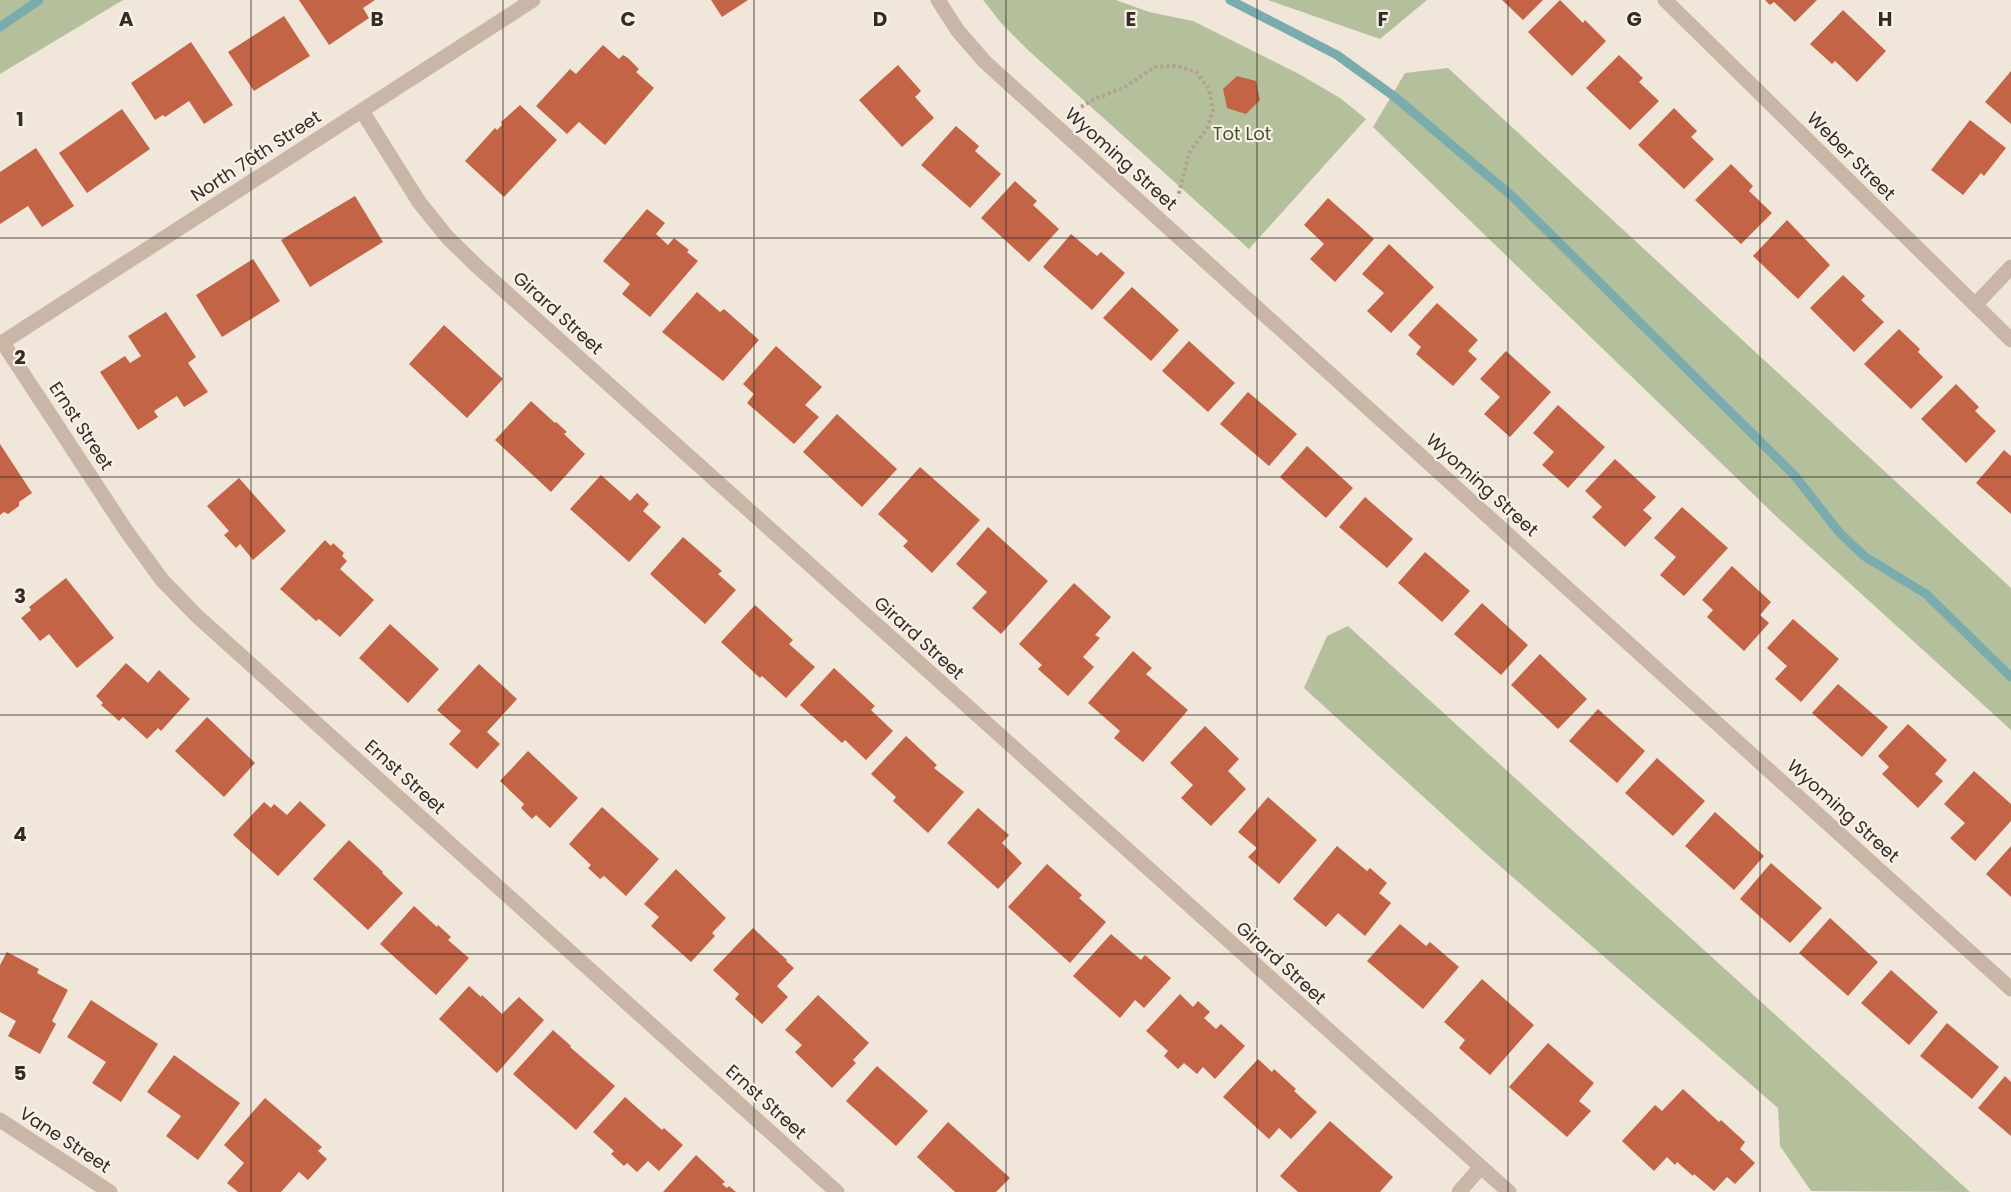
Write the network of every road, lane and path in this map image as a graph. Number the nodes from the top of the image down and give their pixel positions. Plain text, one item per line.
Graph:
1 (533, 0) edge
2 (938, 0) edge
3 (1665, 0) edge
4 (1081, 107) dead end
5 (362, 111) junction
6 (1178, 197) dead end
7 (2011, 267) edge
8 (1974, 305) junction
9 (2011, 340) edge
10 (1, 344) edge
11 (2011, 989) edge
12 (0, 1120) edge
13 (1480, 1168) junction
14 (110, 1192) edge
15 (837, 1192) edge
16 (1459, 1192) edge
17 (1509, 1192) edge
18 (1515, 1192) edge

1 - 5 street, North 76th Street
2 - 11 street, Wyoming Street
3 - 8 street, Weber Street
4 - 6 path
5 - 10 street, North 76th Street
5 - 13 street, Girard Street
7 - 8 street
8 - 9 street, Weber Street
10 - 15 street, Ernst Street
12 - 14 street, Vane Street
13 - 16 street
13 - 17 street, Girard Street
13 - 18 street, Girard Street

